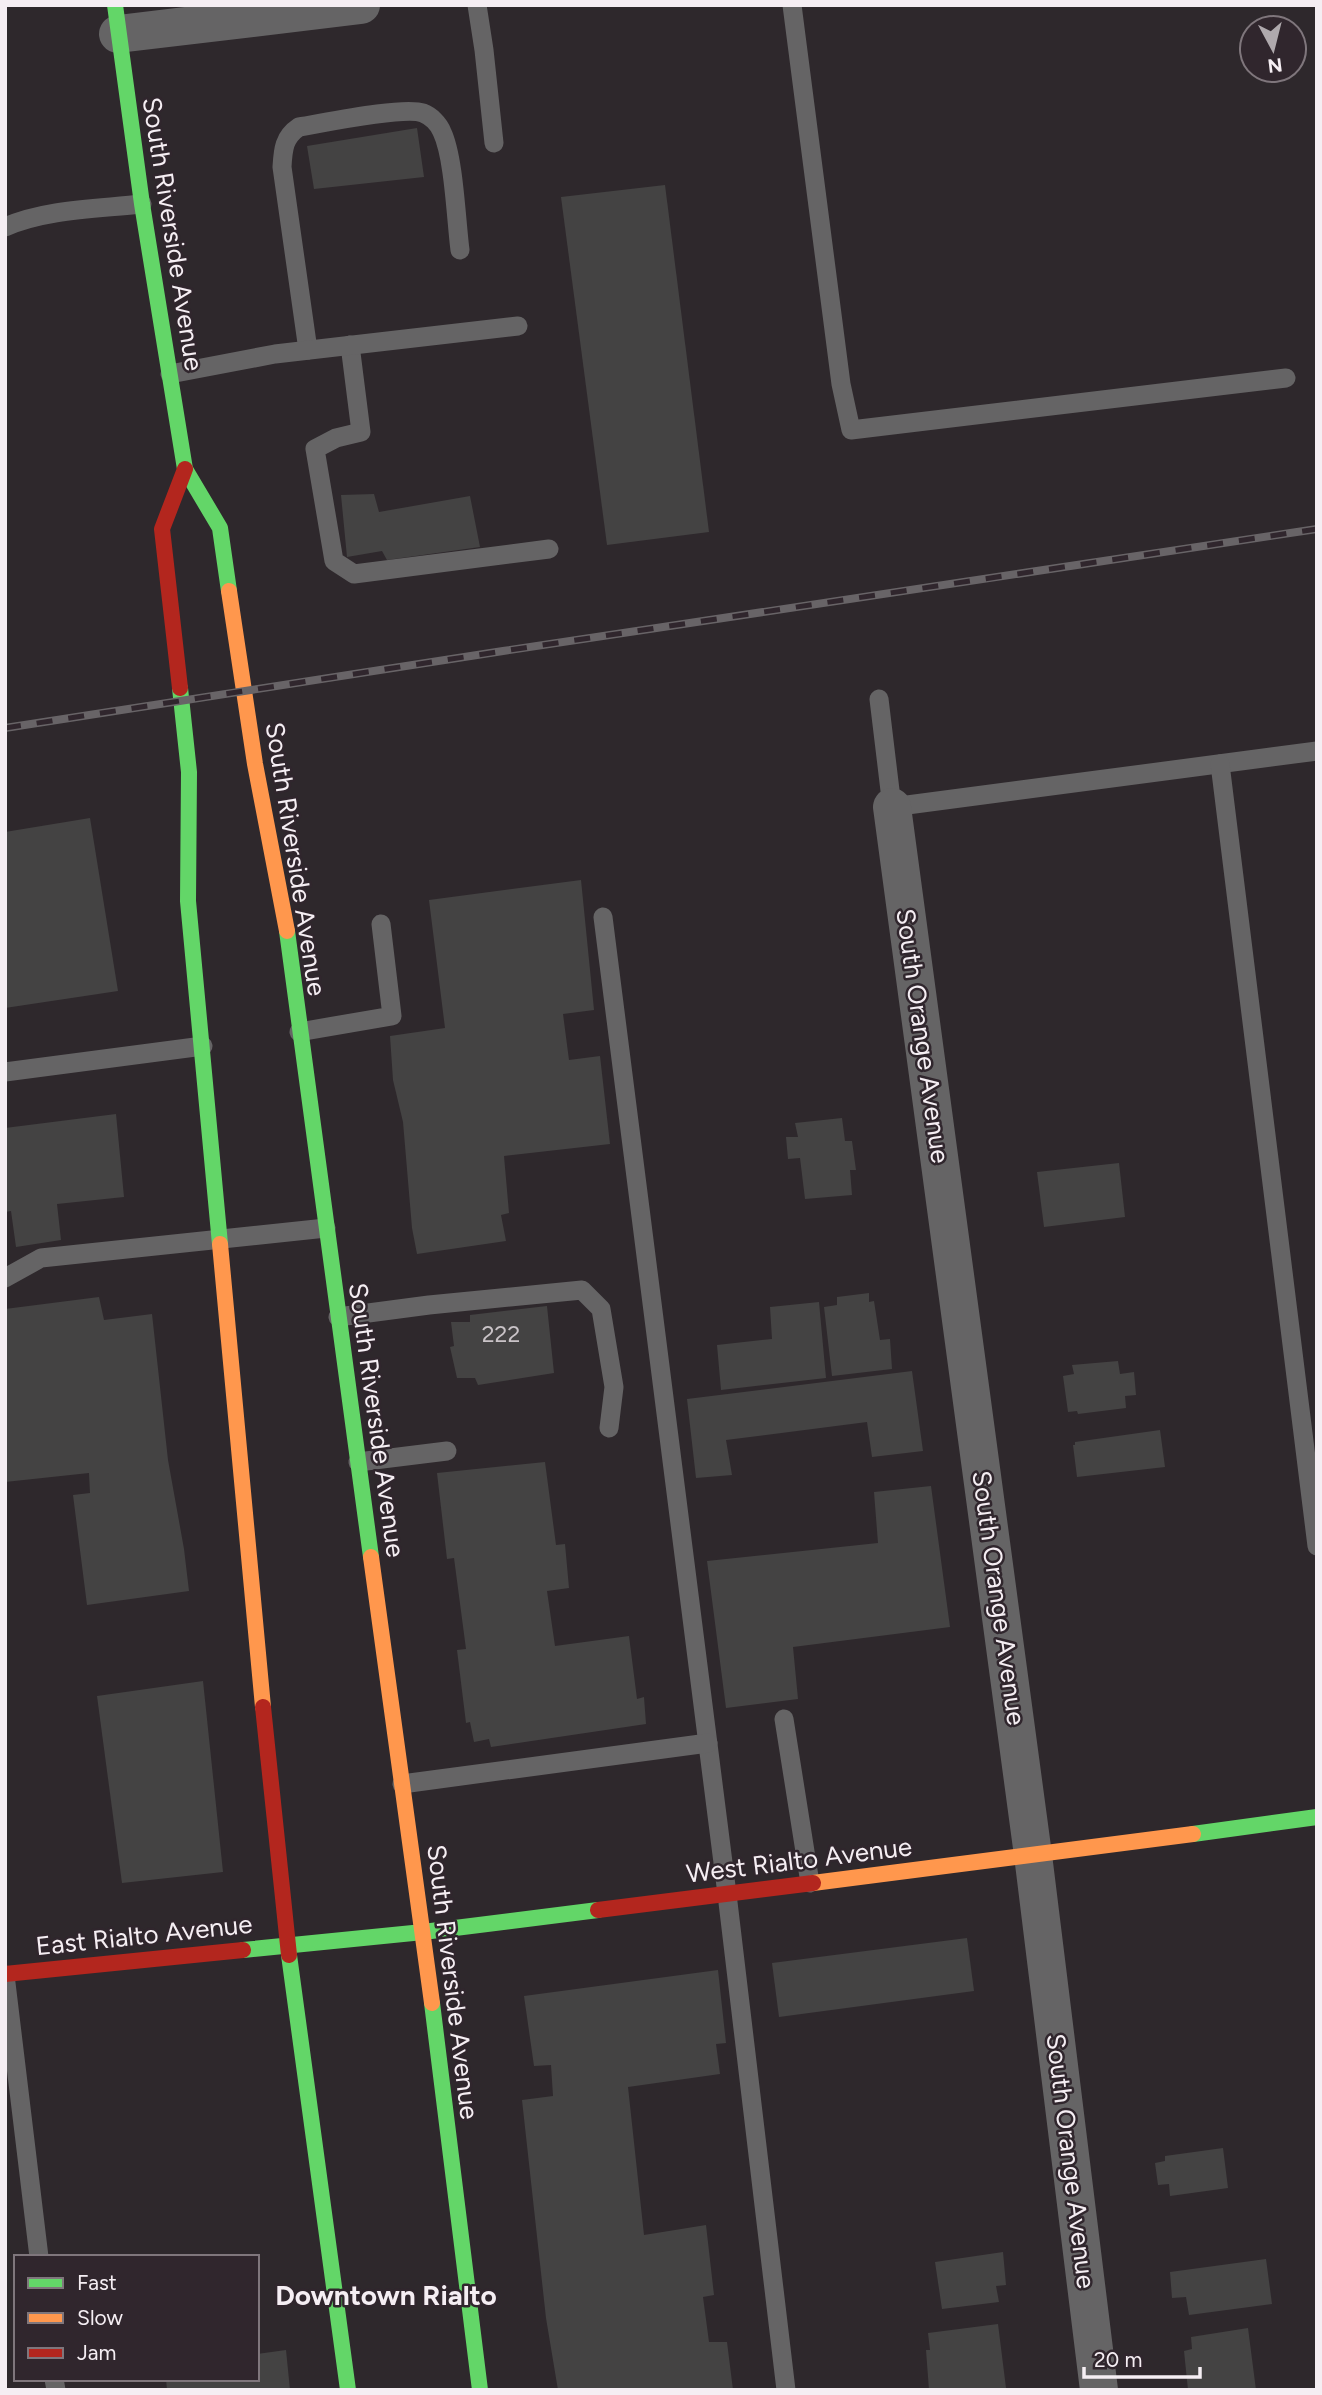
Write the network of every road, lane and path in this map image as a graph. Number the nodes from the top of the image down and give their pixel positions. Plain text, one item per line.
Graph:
1 (361, 5) edge
2 (477, 5) edge
3 (792, 5) edge
4 (117, 20) edge
5 (494, 143) dead end
6 (142, 205) junction
7 (5, 228) edge
8 (460, 250) dead end
9 (518, 326) dead end
10 (350, 345) junction
11 (308, 350) junction
12 (170, 374) junction
13 (1286, 378) dead end
14 (185, 469) junction
15 (549, 549) dead end
16 (879, 699) dead end
17 (1317, 751) edge
18 (1220, 764) junction
19 (892, 807) junction
20 (603, 917) dead end
21 (381, 924) dead end
22 (299, 1032) junction
23 (203, 1046) junction
24 (5, 1072) edge
25 (326, 1228) junction
26 (220, 1240) junction
27 (5, 1278) edge
28 (338, 1317) junction
29 (609, 1428) dead end
30 (447, 1451) dead end
31 (358, 1462) junction
32 (1317, 1546) edge
33 (784, 1718) dead end
34 (708, 1743) junction
35 (402, 1784) junction
36 (1317, 1817) edge
37 (1033, 1856) junction
38 (810, 1884) junction
39 (727, 1894) junction
40 (423, 1932) junction
41 (287, 1944) junction
42 (5, 1974) edge
43 (39, 2255) edge
44 (348, 2390) edge
45 (480, 2390) edge
46 (786, 2390) edge
47 (1099, 2390) edge

1 - 4 street
2 - 5 lane
3 - 13 lane
4 - 6 main road, South Riverside Avenue
6 - 7 lane
6 - 12 main road, South Riverside Avenue
8 - 11 lane
9 - 10 lane
10 - 11 lane
10 - 15 lane
11 - 12 lane
12 - 14 main road, South Riverside Avenue
14 - 22 main road, South Riverside Avenue
14 - 23 main road, South Riverside Avenue
16 - 19 lane
17 - 18 lane
18 - 19 lane
18 - 32 lane
19 - 37 street, South Orange Avenue
20 - 34 lane
21 - 22 lane
22 - 25 main road, South Riverside Avenue
23 - 24 lane
23 - 26 main road, South Riverside Avenue
25 - 26 lane
25 - 28 main road, South Riverside Avenue
26 - 27 lane
26 - 41 main road, South Riverside Avenue
28 - 29 lane
28 - 31 main road, South Riverside Avenue
30 - 31 lane
31 - 35 main road, South Riverside Avenue
33 - 38 lane
34 - 35 lane
34 - 39 lane
35 - 40 main road, South Riverside Avenue
36 - 37 main road, West Rialto Avenue
37 - 38 main road, West Rialto Avenue
37 - 47 street, South Orange Avenue
38 - 39 main road, West Rialto Avenue
39 - 40 main road, West Rialto Avenue
39 - 46 lane
40 - 41 main road, West Rialto Avenue
40 - 45 main road, South Riverside Avenue
41 - 42 main road, East Rialto Avenue
41 - 44 main road, South Riverside Avenue
42 - 43 lane

